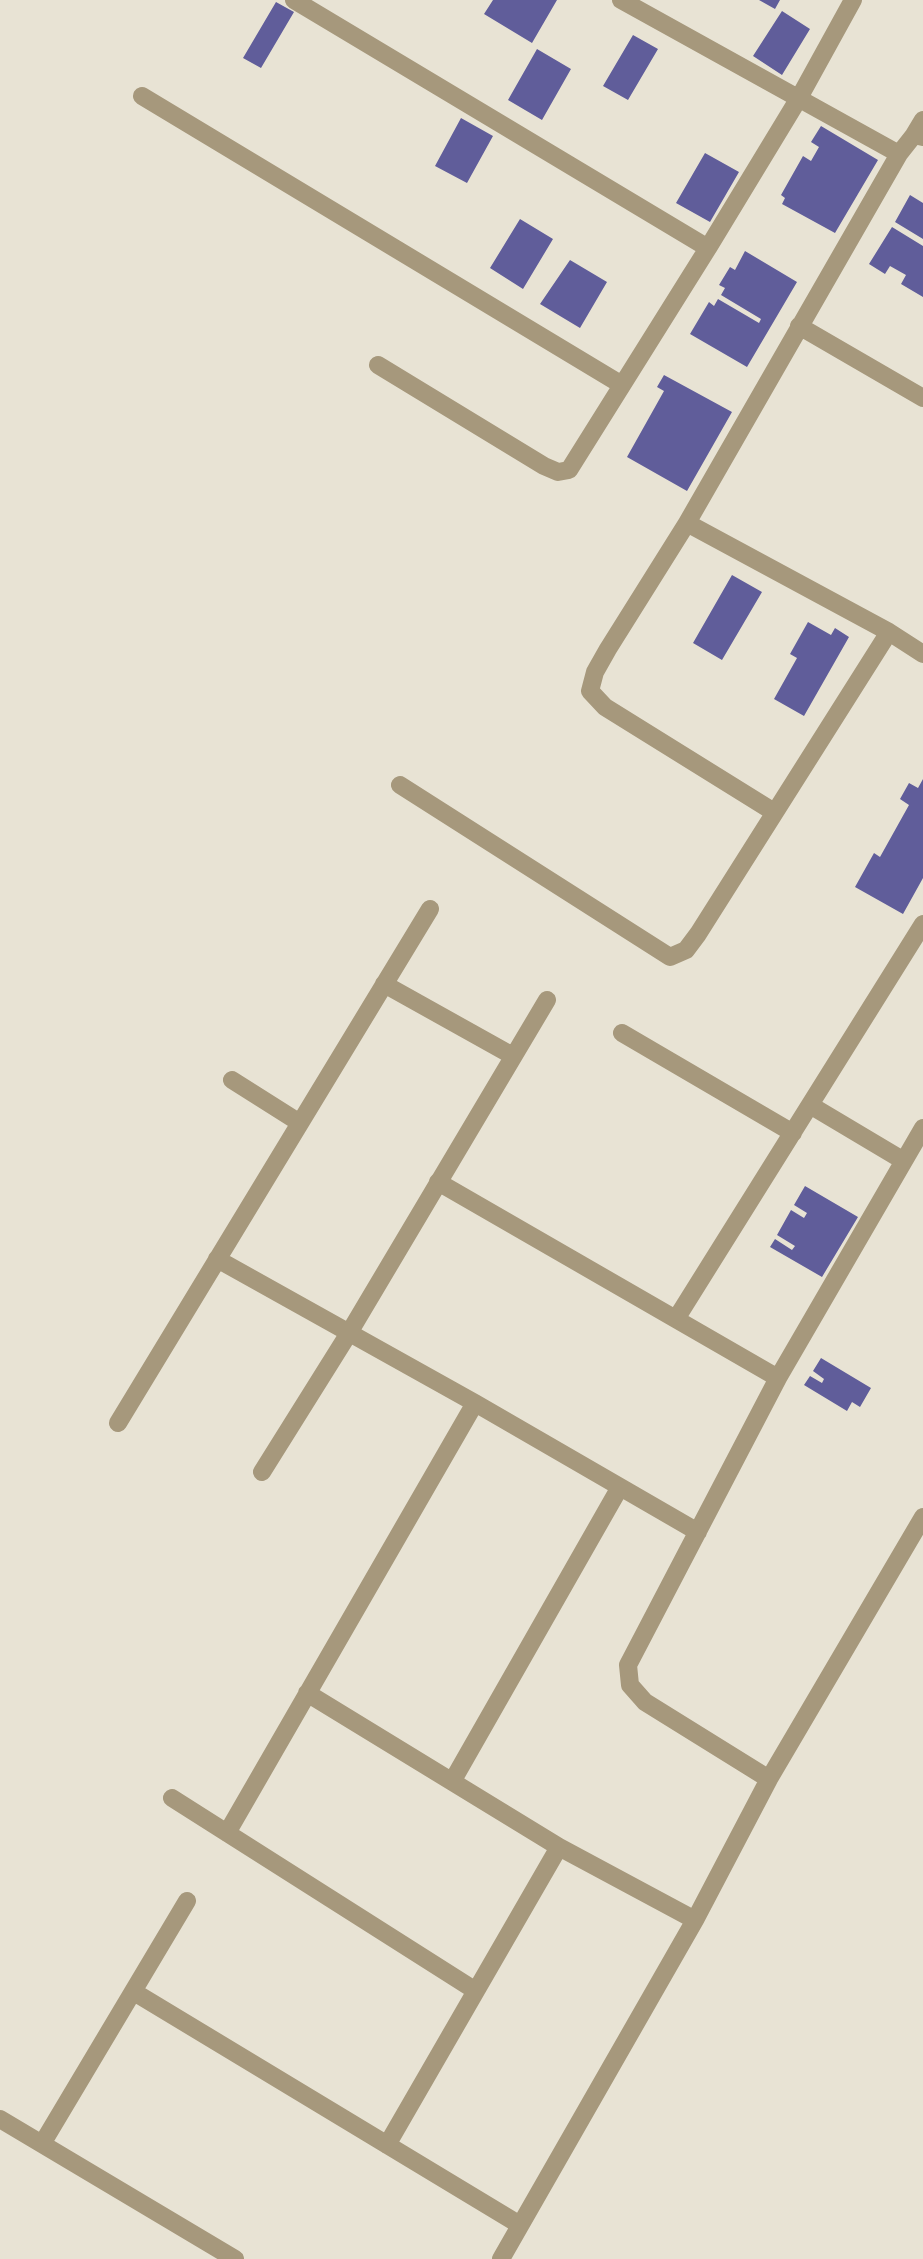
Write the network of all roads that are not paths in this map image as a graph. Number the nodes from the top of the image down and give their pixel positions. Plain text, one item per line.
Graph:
1 (294, 0) edge
2 (621, 0) edge
3 (853, 0) edge
4 (142, 96) dead end
5 (799, 98) junction
6 (920, 131) edge
7 (899, 153) junction
8 (708, 248) junction
9 (799, 326) junction
10 (378, 365) dead end
11 (622, 385) junction
12 (923, 398) edge
13 (687, 523) junction
14 (889, 632) junction
15 (923, 654) edge
16 (400, 785) dead end
17 (774, 812) junction
18 (430, 909) dead end
19 (923, 924) edge
20 (384, 984) junction
21 (547, 1000) dead end
22 (622, 1033) dead end
23 (513, 1056) junction
24 (232, 1080) dead end
25 (810, 1105) junction
26 (300, 1123) junction
27 (923, 1128) edge
28 (793, 1133) junction
29 (904, 1161) junction
30 (438, 1182) junction
31 (217, 1259) junction
32 (676, 1319) junction
33 (349, 1333) junction
34 (778, 1378) junction
35 (475, 1403) junction
36 (118, 1423) dead end
37 (262, 1472) dead end
38 (620, 1487) junction
39 (923, 1517) edge
40 (698, 1532) junction
41 (307, 1693) junction
42 (769, 1779) junction
43 (453, 1780) junction
44 (172, 1798) dead end
45 (227, 1833) junction
46 (559, 1847) junction
47 (188, 1900) dead end
48 (695, 1920) junction
49 (476, 1990) junction
50 (134, 1992) junction
51 (0, 2119) edge
52 (42, 2144) junction
53 (387, 2145) junction
54 (520, 2225) junction
55 (235, 2259) edge
56 (501, 2259) edge

1 - 8 street
2 - 5 street
3 - 5 street
4 - 11 street
5 - 7 street
5 - 8 street
6 - 7 street
7 - 9 street
8 - 11 street
9 - 12 street
9 - 13 street
10 - 11 street
13 - 14 street
13 - 17 street
14 - 15 street
14 - 17 street
16 - 17 street
18 - 20 street
19 - 25 street
20 - 23 street
20 - 26 street
21 - 23 street
22 - 28 street
23 - 30 street
24 - 26 street
25 - 28 street
25 - 29 street
26 - 31 street
27 - 29 street
28 - 32 street
29 - 34 street
30 - 32 street
30 - 33 street
31 - 33 street
31 - 36 street
32 - 34 street
33 - 35 street
33 - 37 street
34 - 40 street
35 - 38 street
35 - 41 street
38 - 40 street
38 - 43 street
39 - 42 street
40 - 42 street
41 - 43 street
41 - 45 street
42 - 48 street
43 - 46 street
44 - 45 street
45 - 49 street
46 - 48 street
46 - 49 street
47 - 50 street
48 - 54 street
49 - 53 street
50 - 52 street
50 - 53 street
51 - 52 street
52 - 55 street
53 - 54 street
54 - 56 street

